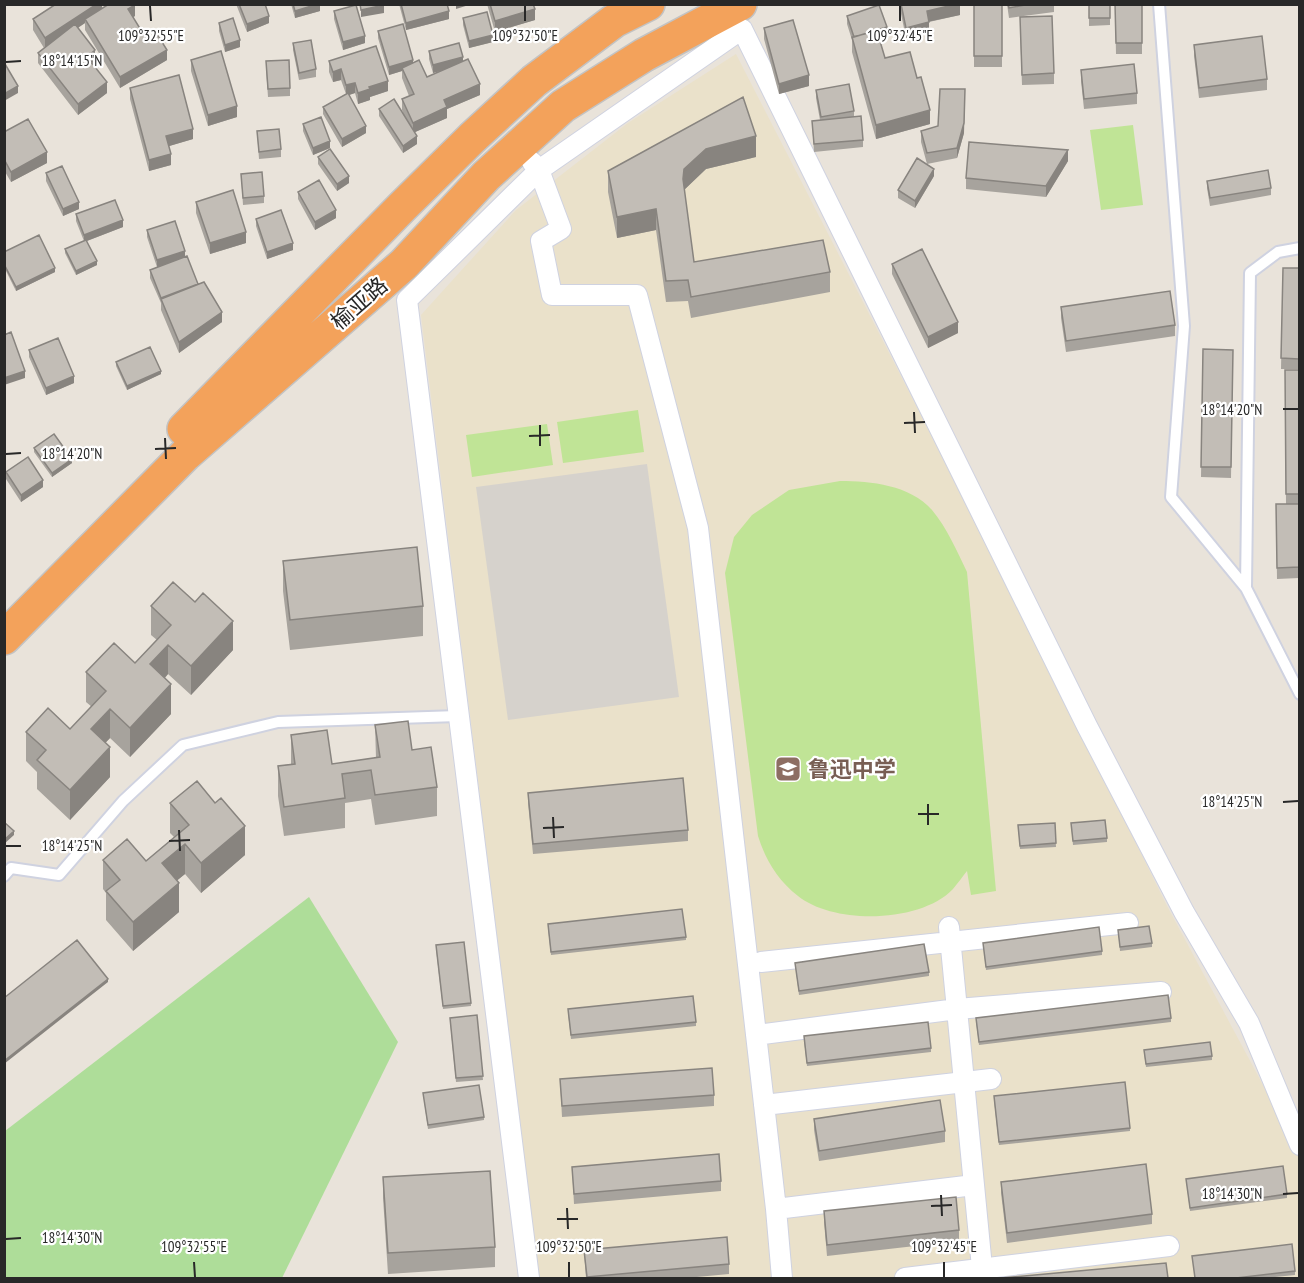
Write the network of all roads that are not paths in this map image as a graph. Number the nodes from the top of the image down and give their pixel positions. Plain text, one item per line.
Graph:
1 (648, 4) edge
2 (740, 4) edge
3 (1159, 4) edge
4 (529, 158) junction
5 (1299, 248) edge
6 (404, 264) junction
7 (406, 300) junction
8 (1246, 588) junction
9 (4, 612) edge
10 (4, 638) edge
11 (1299, 694) edge
12 (458, 716) junction
13 (4, 876) edge
14 (1128, 924) dead end
15 (950, 935) junction
16 (760, 962) dead end
17 (1161, 992) dead end
18 (957, 1009) junction
19 (756, 1035) junction
20 (991, 1079) dead end
21 (964, 1083) junction
22 (765, 1105) junction
23 (1299, 1145) edge
24 (974, 1185) junction
25 (776, 1209) junction
26 (1168, 1246) dead end
27 (982, 1274) edge
28 (529, 1278) edge
29 (782, 1278) edge
30 (905, 1278) edge

1 - 9 highway, 榆亚路
2 - 4 highway, 榆亚路
3 - 8 lane
4 - 6 highway, 榆亚路
4 - 7 street
4 - 19 street
4 - 23 street
5 - 8 lane
6 - 7 street
6 - 10 highway, 榆亚路
7 - 12 street
8 - 11 lane
12 - 13 lane
12 - 28 street
14 - 15 street
15 - 16 street
15 - 18 street
17 - 18 street
18 - 19 street
18 - 21 street
19 - 22 street
20 - 21 street
21 - 22 street
21 - 24 street
22 - 25 street
24 - 25 street
24 - 27 street
25 - 29 street
26 - 27 street
27 - 30 street

